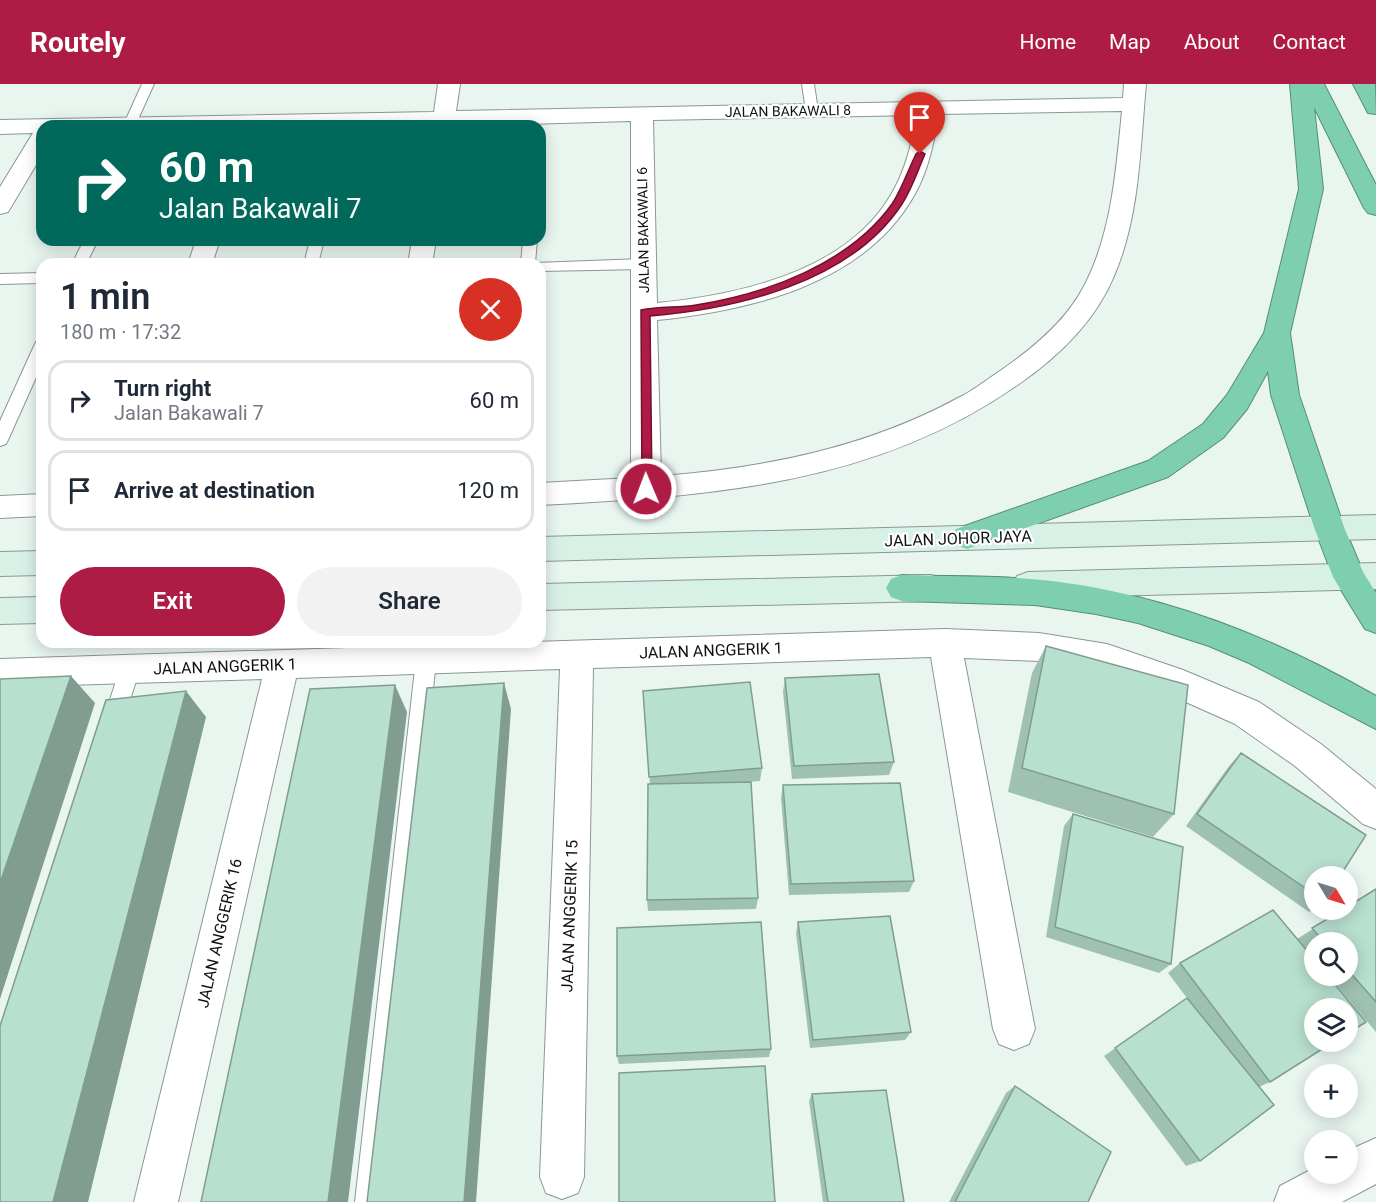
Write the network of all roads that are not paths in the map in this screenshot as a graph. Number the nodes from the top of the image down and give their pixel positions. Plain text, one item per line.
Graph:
1 (148, 84) edge
2 (449, 84) edge
3 (808, 84) edge
4 (1301, 84) edge
5 (1313, 84) edge
6 (1364, 84) edge
7 (1134, 94) edge
8 (930, 108) junction
9 (1376, 108) edge
10 (812, 111) junction
11 (642, 114) junction
12 (143, 120) edge
13 (443, 120) edge
14 (546, 121) edge
15 (36, 126) edge
16 (0, 127) edge
17 (36, 146) edge
18 (0, 207) edge
19 (1376, 208) edge
20 (643, 264) junction
21 (546, 266) edge
22 (36, 278) edge
23 (0, 279) edge
24 (645, 312) junction
25 (1277, 333) junction
26 (36, 359) edge
27 (0, 440) edge
28 (646, 489) junction
29 (546, 494) edge
30 (36, 505) edge
31 (0, 507) edge
32 (1329, 527) junction
33 (1376, 527) edge
34 (967, 537) junction
35 (546, 549) edge
36 (36, 563) edge
37 (0, 564) edge
38 (1362, 577) edge
39 (902, 588) junction
40 (546, 597) edge
41 (36, 610) edge
42 (0, 611) edge
43 (1376, 620) edge
44 (945, 643) junction
45 (577, 655) junction
46 (426, 660) junction
47 (282, 664) junction
48 (130, 669) junction
49 (0, 673) edge
50 (1376, 714) edge
51 (105, 749) edge
52 (1376, 812) edge
53 (1014, 1029) dead end
54 (1376, 1160) edge
55 (562, 1177) dead end
56 (156, 1202) edge
57 (368, 1202) edge
58 (1296, 1202) edge

1 - 12 lane
2 - 13 street
3 - 10 lane
4 - 25 highway
5 - 19 highway
6 - 9 highway
7 - 8 street, JALAN BAKAWALI 8
7 - 28 street
8 - 10 street, JALAN BAKAWALI 8
8 - 24 street
10 - 11 street, JALAN BAKAWALI 8
11 - 14 street, JALAN BAKAWALI 8
11 - 20 street, JALAN BAKAWALI 6
15 - 16 street
17 - 18 street
20 - 21 lane
20 - 24 street, JALAN BAKAWALI 6
22 - 23 lane
24 - 28 street, JALAN BAKAWALI 6
25 - 32 highway
25 - 34 highway
26 - 27 lane
28 - 29 street
30 - 31 street
32 - 33 main road, JALAN JOHOR JAYA
32 - 34 main road, JALAN JOHOR JAYA
32 - 38 highway
34 - 35 main road, JALAN JOHOR JAYA
36 - 37 main road
38 - 39 main road
38 - 43 highway
39 - 40 main road
39 - 50 highway
41 - 42 main road
44 - 45 street, JALAN ANGGERIK 1
44 - 52 street, JALAN ANGGERIK 1
44 - 53 street
45 - 46 street, JALAN ANGGERIK 1
45 - 55 street, JALAN ANGGERIK 15
46 - 47 street, JALAN ANGGERIK 1
46 - 57 lane
47 - 48 street, JALAN ANGGERIK 1
47 - 56 street, JALAN ANGGERIK 16
48 - 49 street, JALAN ANGGERIK 1
48 - 51 lane
54 - 58 street

